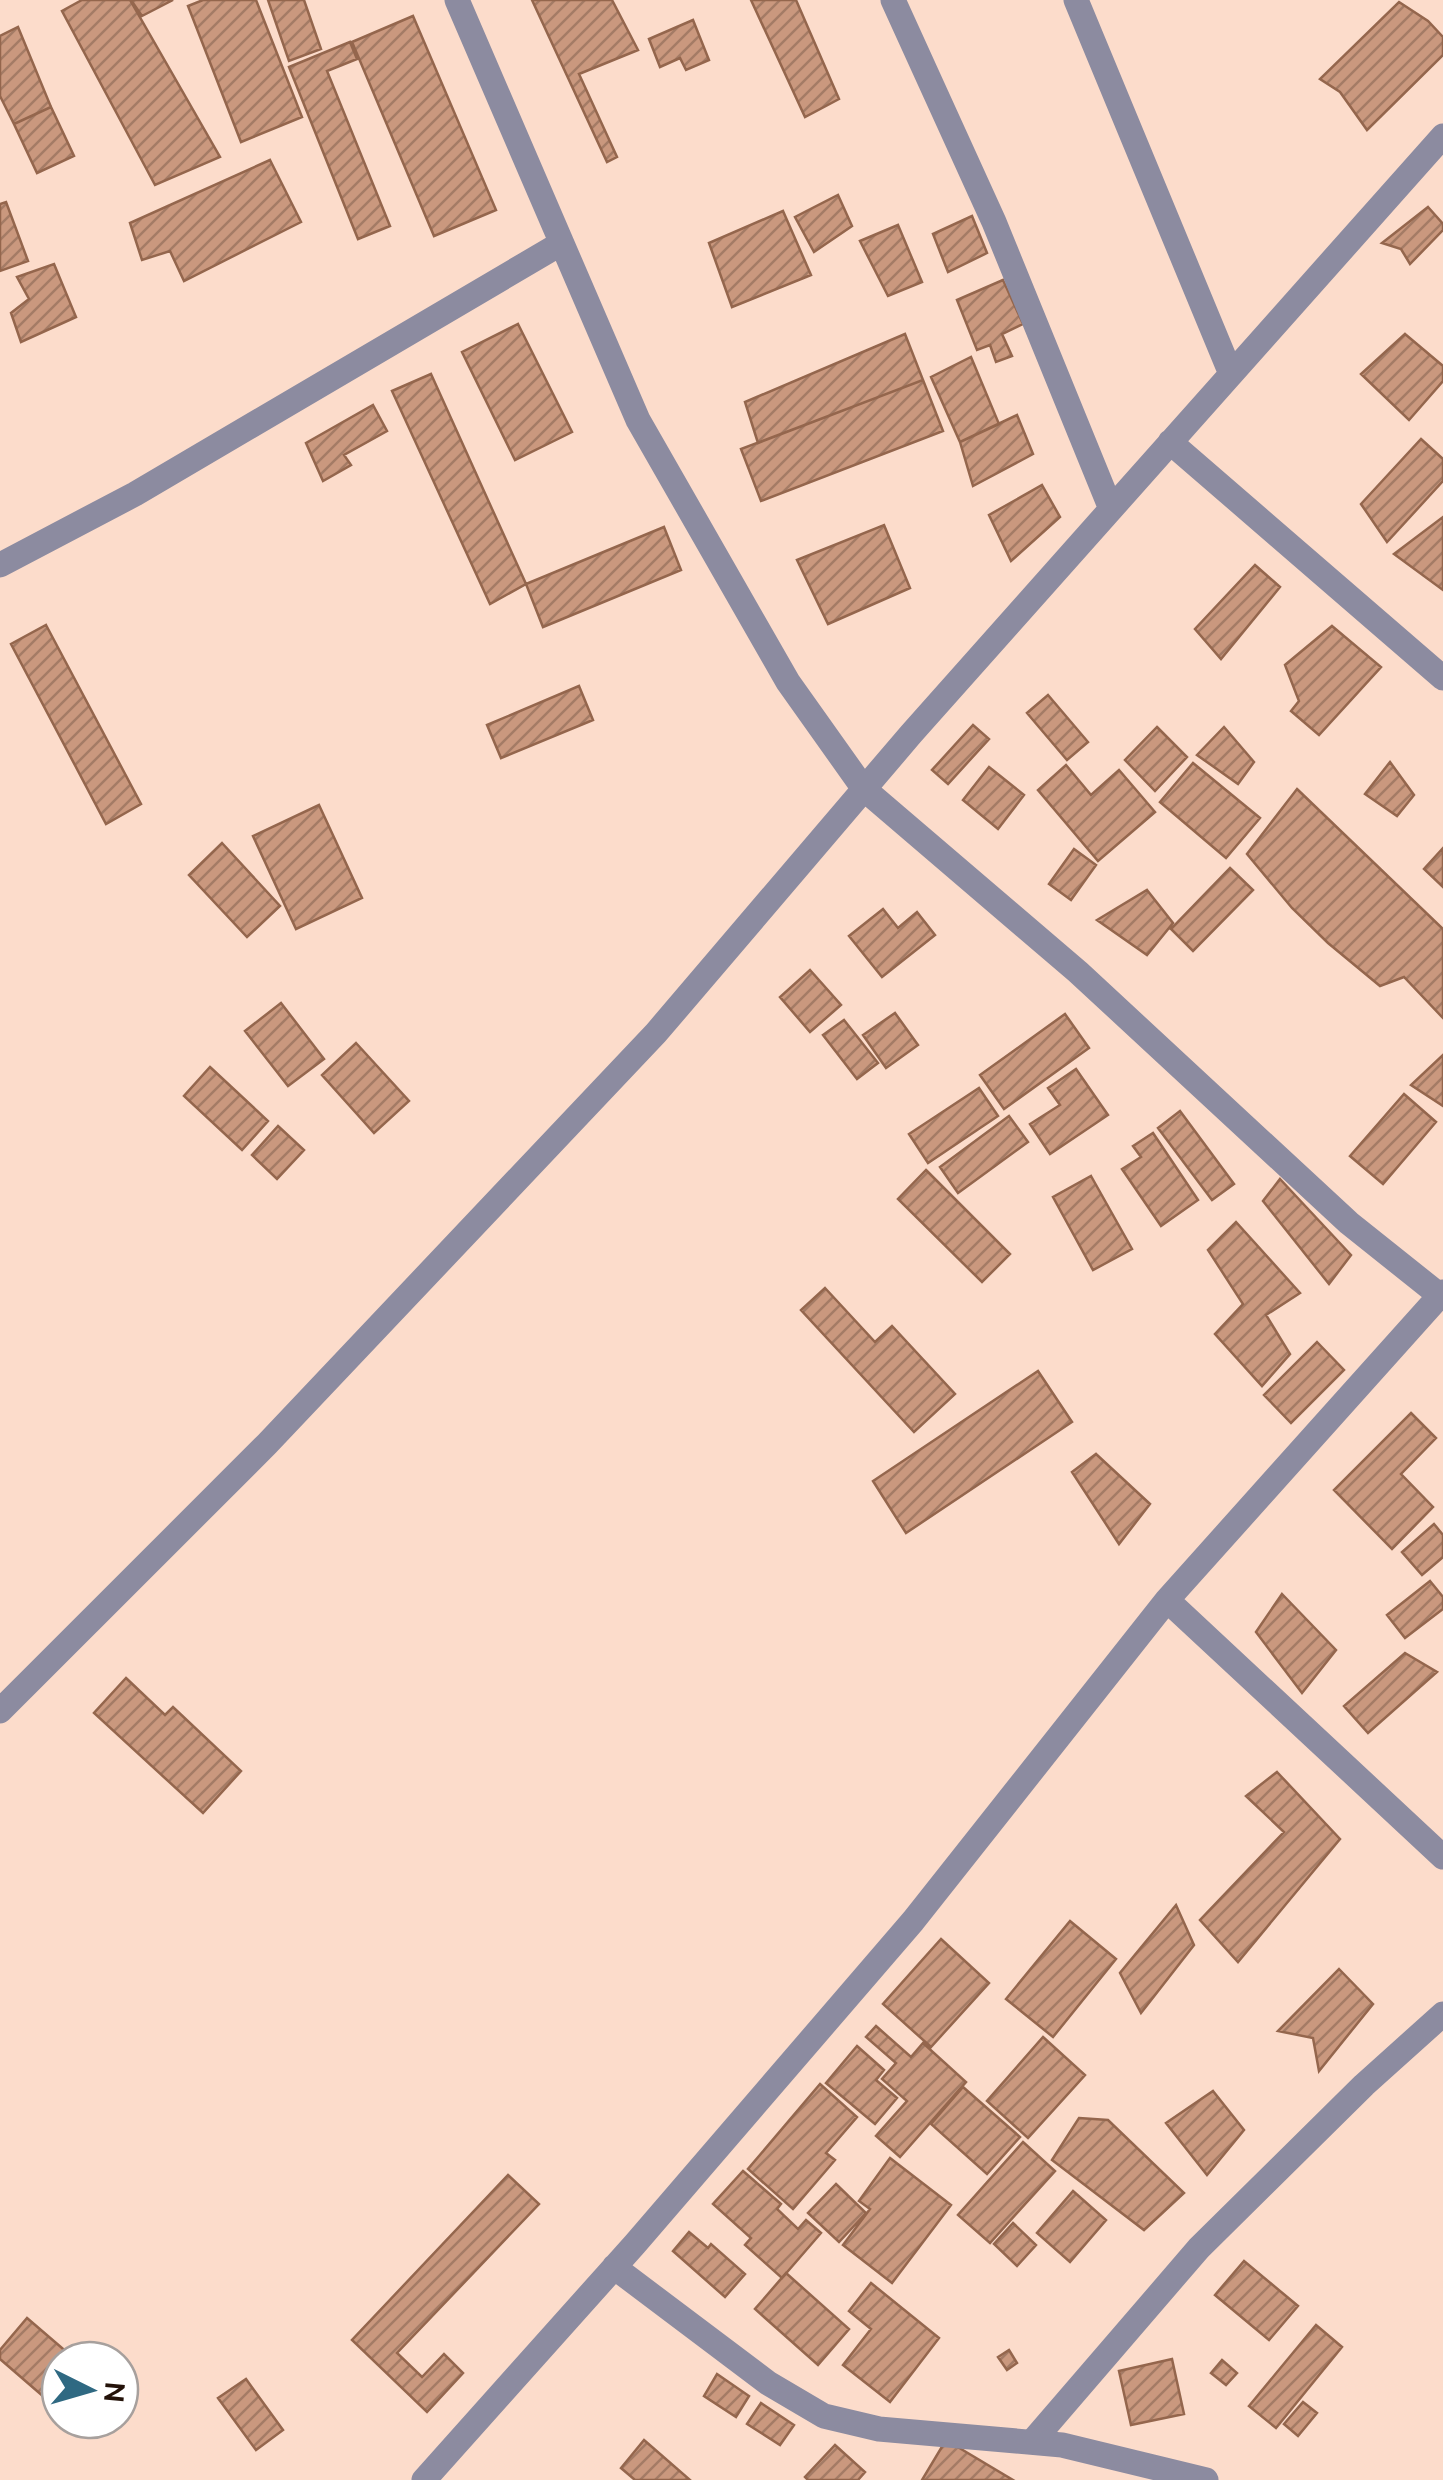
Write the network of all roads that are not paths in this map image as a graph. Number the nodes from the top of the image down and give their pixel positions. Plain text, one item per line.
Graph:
1 (457, 0) edge
2 (894, 0) edge
3 (1076, 0) edge
4 (1443, 136) edge
5 (560, 244) junction
6 (1231, 374) junction
7 (1170, 442) junction
8 (1111, 509) junction
9 (0, 565) edge
10 (1443, 678) edge
11 (864, 789) junction
12 (1442, 1295) edge
13 (1167, 1600) junction
14 (0, 1711) edge
15 (1443, 1857) edge
16 (1443, 2014) edge
17 (614, 2267) junction
18 (1032, 2442) junction
19 (424, 2480) edge
20 (1206, 2480) edge

1 - 5 street
2 - 8 street
3 - 6 street
4 - 6 street
5 - 9 street
5 - 11 street
6 - 7 street
7 - 8 street
7 - 10 street
8 - 11 street
11 - 12 street
11 - 14 street
12 - 13 street
13 - 15 street
13 - 17 street
16 - 18 street
17 - 18 street
17 - 19 street
18 - 20 street

